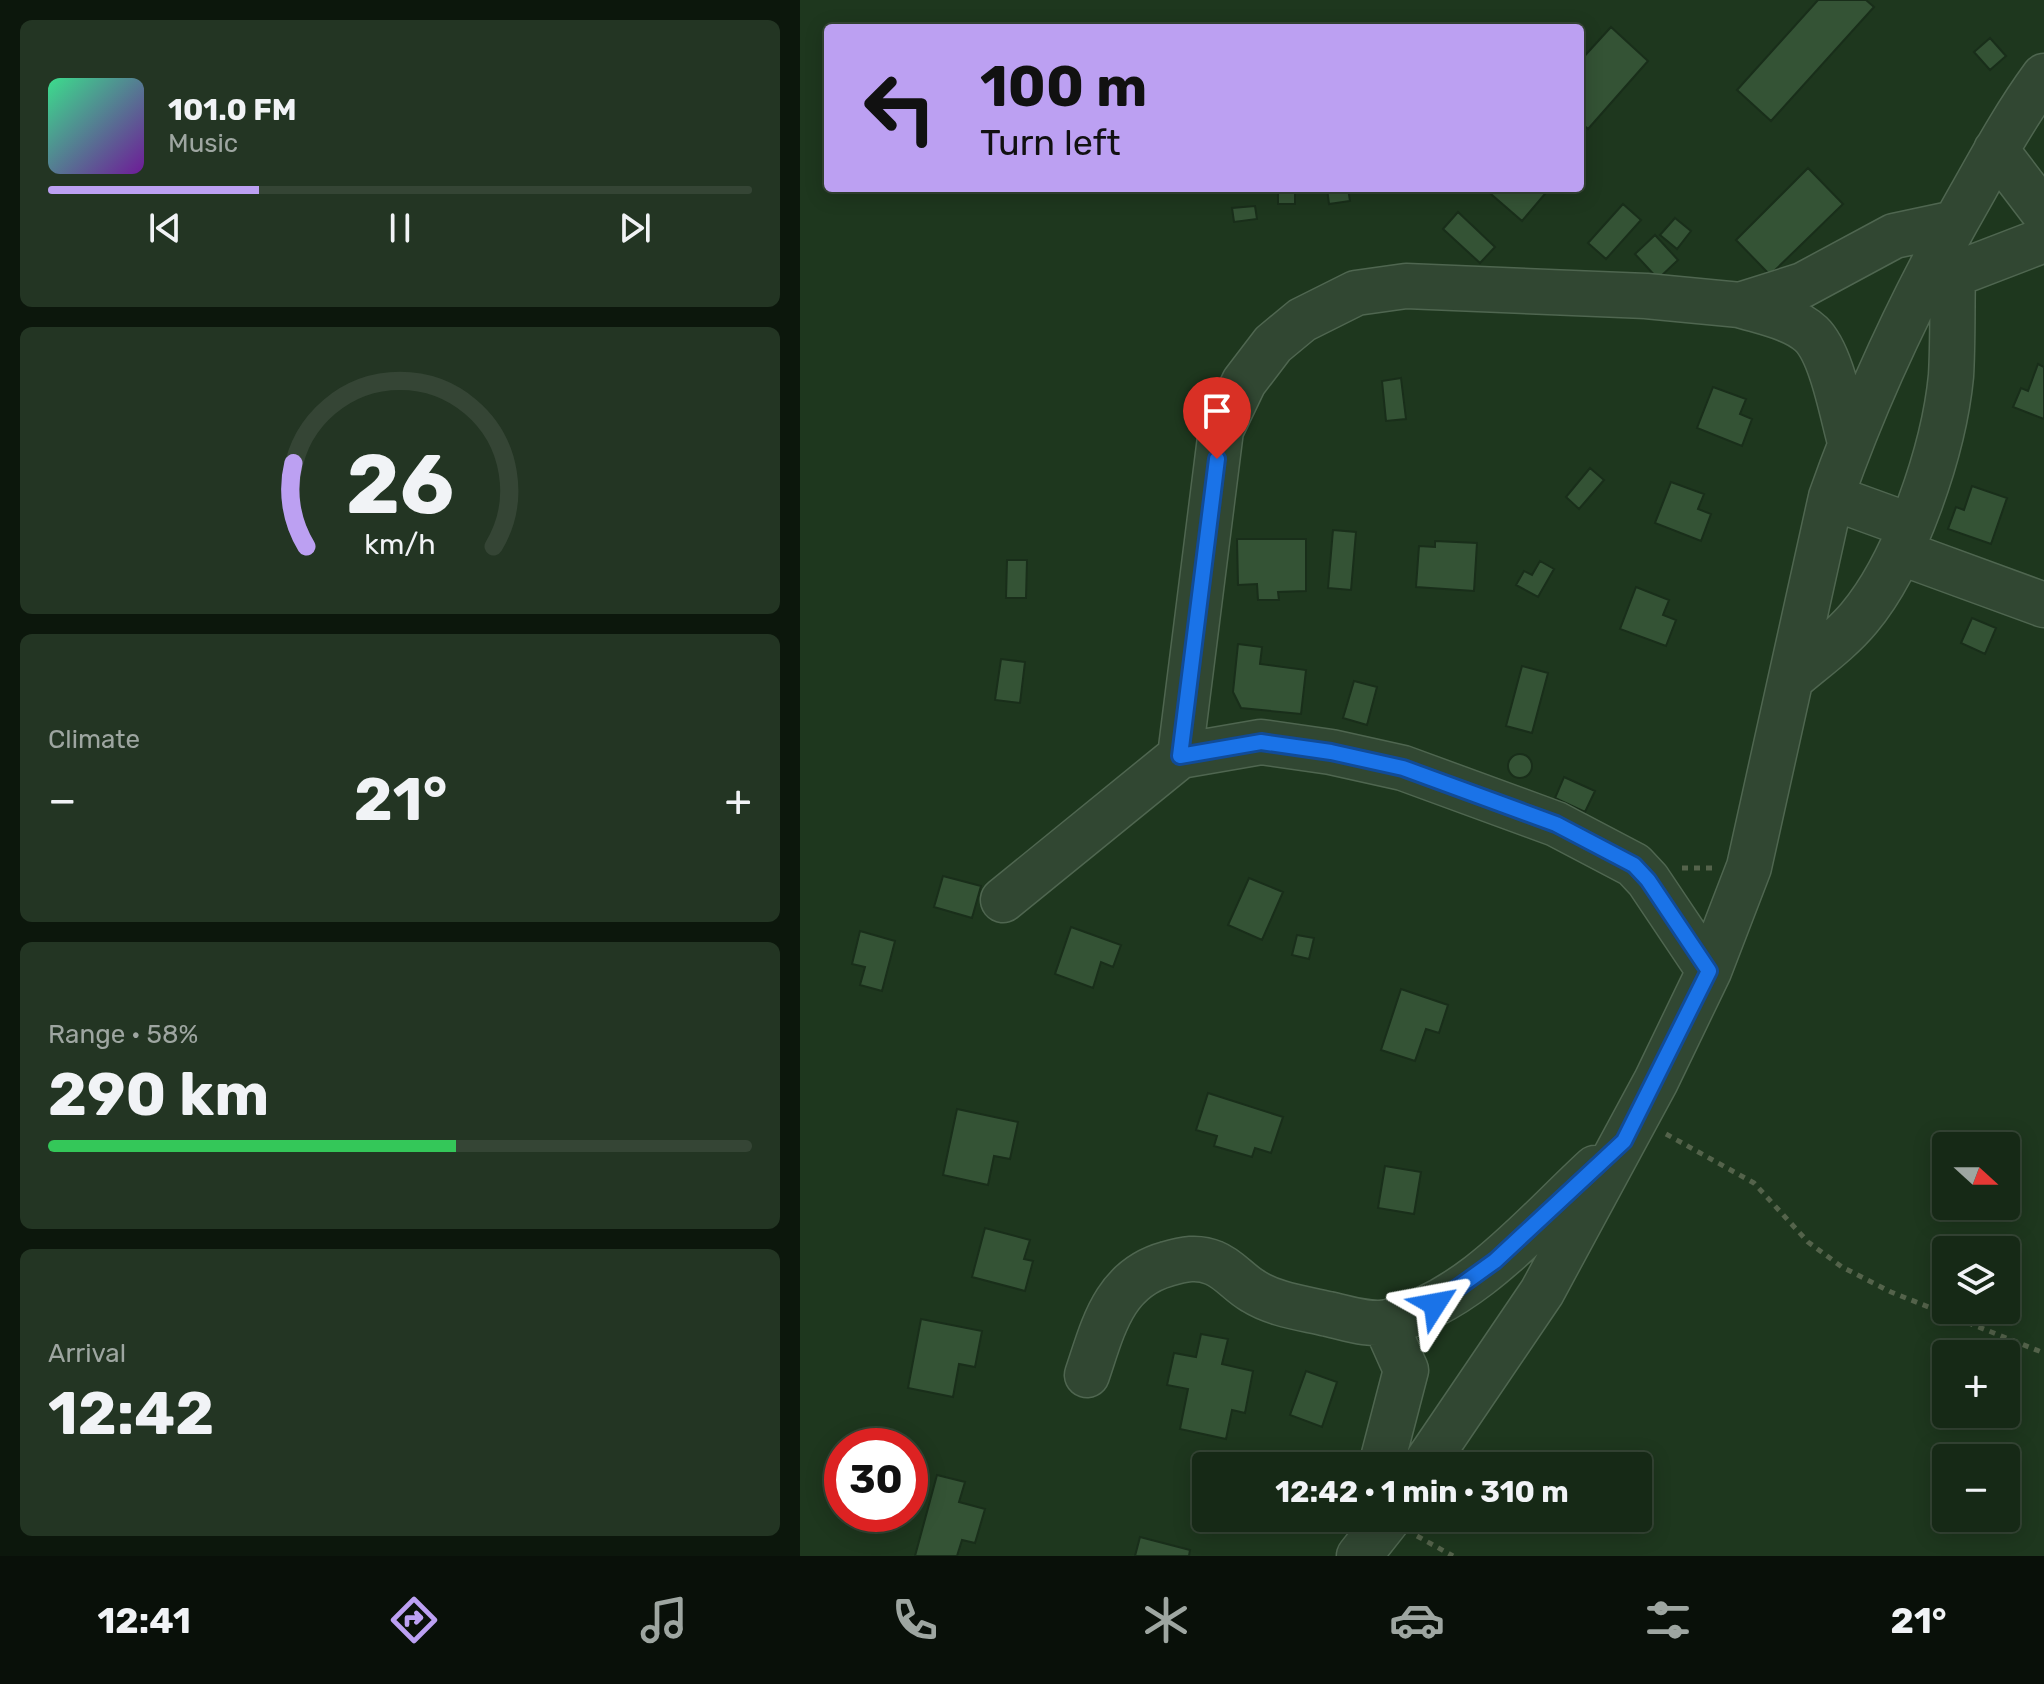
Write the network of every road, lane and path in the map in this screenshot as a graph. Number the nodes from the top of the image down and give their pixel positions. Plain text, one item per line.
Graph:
1 (2044, 76) edge
2 (1996, 150) junction
3 (2044, 213) edge
4 (1955, 223) junction
5 (2044, 240) edge
6 (1936, 280) junction
7 (1740, 305) junction
8 (1850, 442) junction
9 (1831, 497) junction
10 (1906, 540) junction
11 (2044, 605) edge
12 (1791, 679) junction
13 (1180, 756) junction
14 (1634, 865) junction
15 (1749, 867) junction
16 (1003, 900) dead end
17 (1709, 971) junction
18 (1630, 1130) junction
19 (1385, 1323) junction
20 (2044, 1353) edge
21 (1087, 1375) dead end
22 (1385, 1452) edge
23 (1433, 1452) edge
24 (1363, 1532) edge
25 (1377, 1532) edge
26 (1357, 1556) edge

1 - 2 street
2 - 3 street
2 - 4 street
4 - 6 street
4 - 7 street
5 - 6 street
6 - 8 street
6 - 10 street
7 - 8 street
7 - 13 street
8 - 9 street
9 - 10 street
9 - 12 street
10 - 11 street
10 - 12 street
12 - 15 street
13 - 14 street
13 - 16 street
14 - 15 path
14 - 17 street
15 - 17 street
17 - 18 street
18 - 19 street
18 - 20 path
18 - 23 street
19 - 21 street
19 - 22 street
24 - 26 street
25 - 26 street

